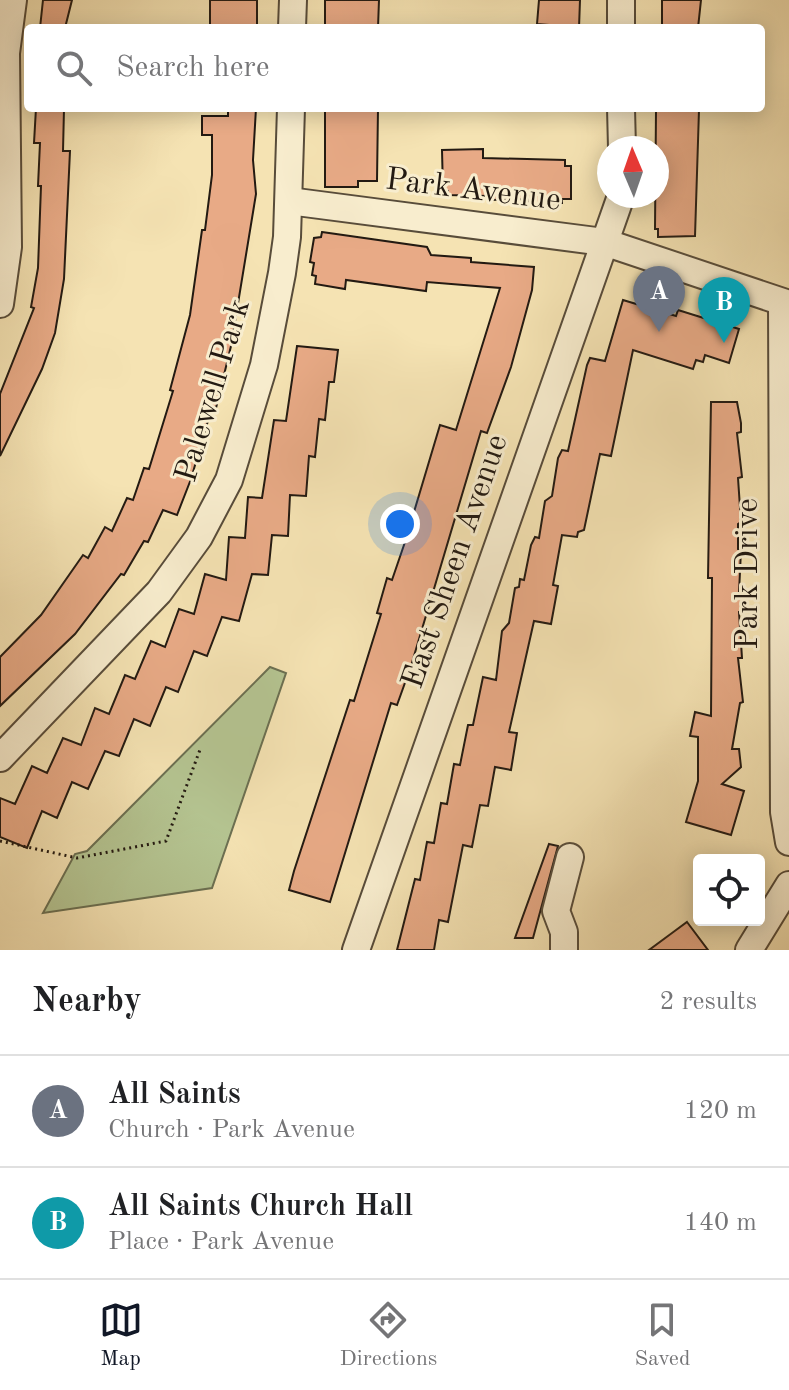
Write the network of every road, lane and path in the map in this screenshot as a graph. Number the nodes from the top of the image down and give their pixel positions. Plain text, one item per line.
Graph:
1 (13, 0) edge
2 (293, 0) edge
3 (621, 0) edge
4 (292, 24) edge
5 (621, 24) edge
6 (3, 52) edge
7 (291, 112) edge
8 (621, 112) edge
9 (622, 136) edge
10 (289, 201) junction
11 (617, 208) edge
12 (604, 242) junction
13 (716, 281) junction
14 (0, 304) edge
15 (785, 304) edge
16 (718, 327) dead end
17 (201, 747) dead end
18 (0, 758) edge
19 (0, 841) edge
20 (789, 842) edge
21 (570, 857) dead end
22 (789, 886) edge
23 (356, 950) edge
24 (564, 950) edge
25 (749, 950) edge

1 - 6 street
2 - 4 street
3 - 5 street
6 - 14 street
7 - 10 street, Palewell Park
8 - 9 street
10 - 12 street, Park Avenue
10 - 18 street, Palewell Park
11 - 12 street, East Sheen Avenue
12 - 13 street, Park Avenue
12 - 23 street, East Sheen Avenue
13 - 15 street, Park Avenue
13 - 16 path
15 - 20 street, Park Drive
17 - 19 path
21 - 24 street
22 - 25 street

